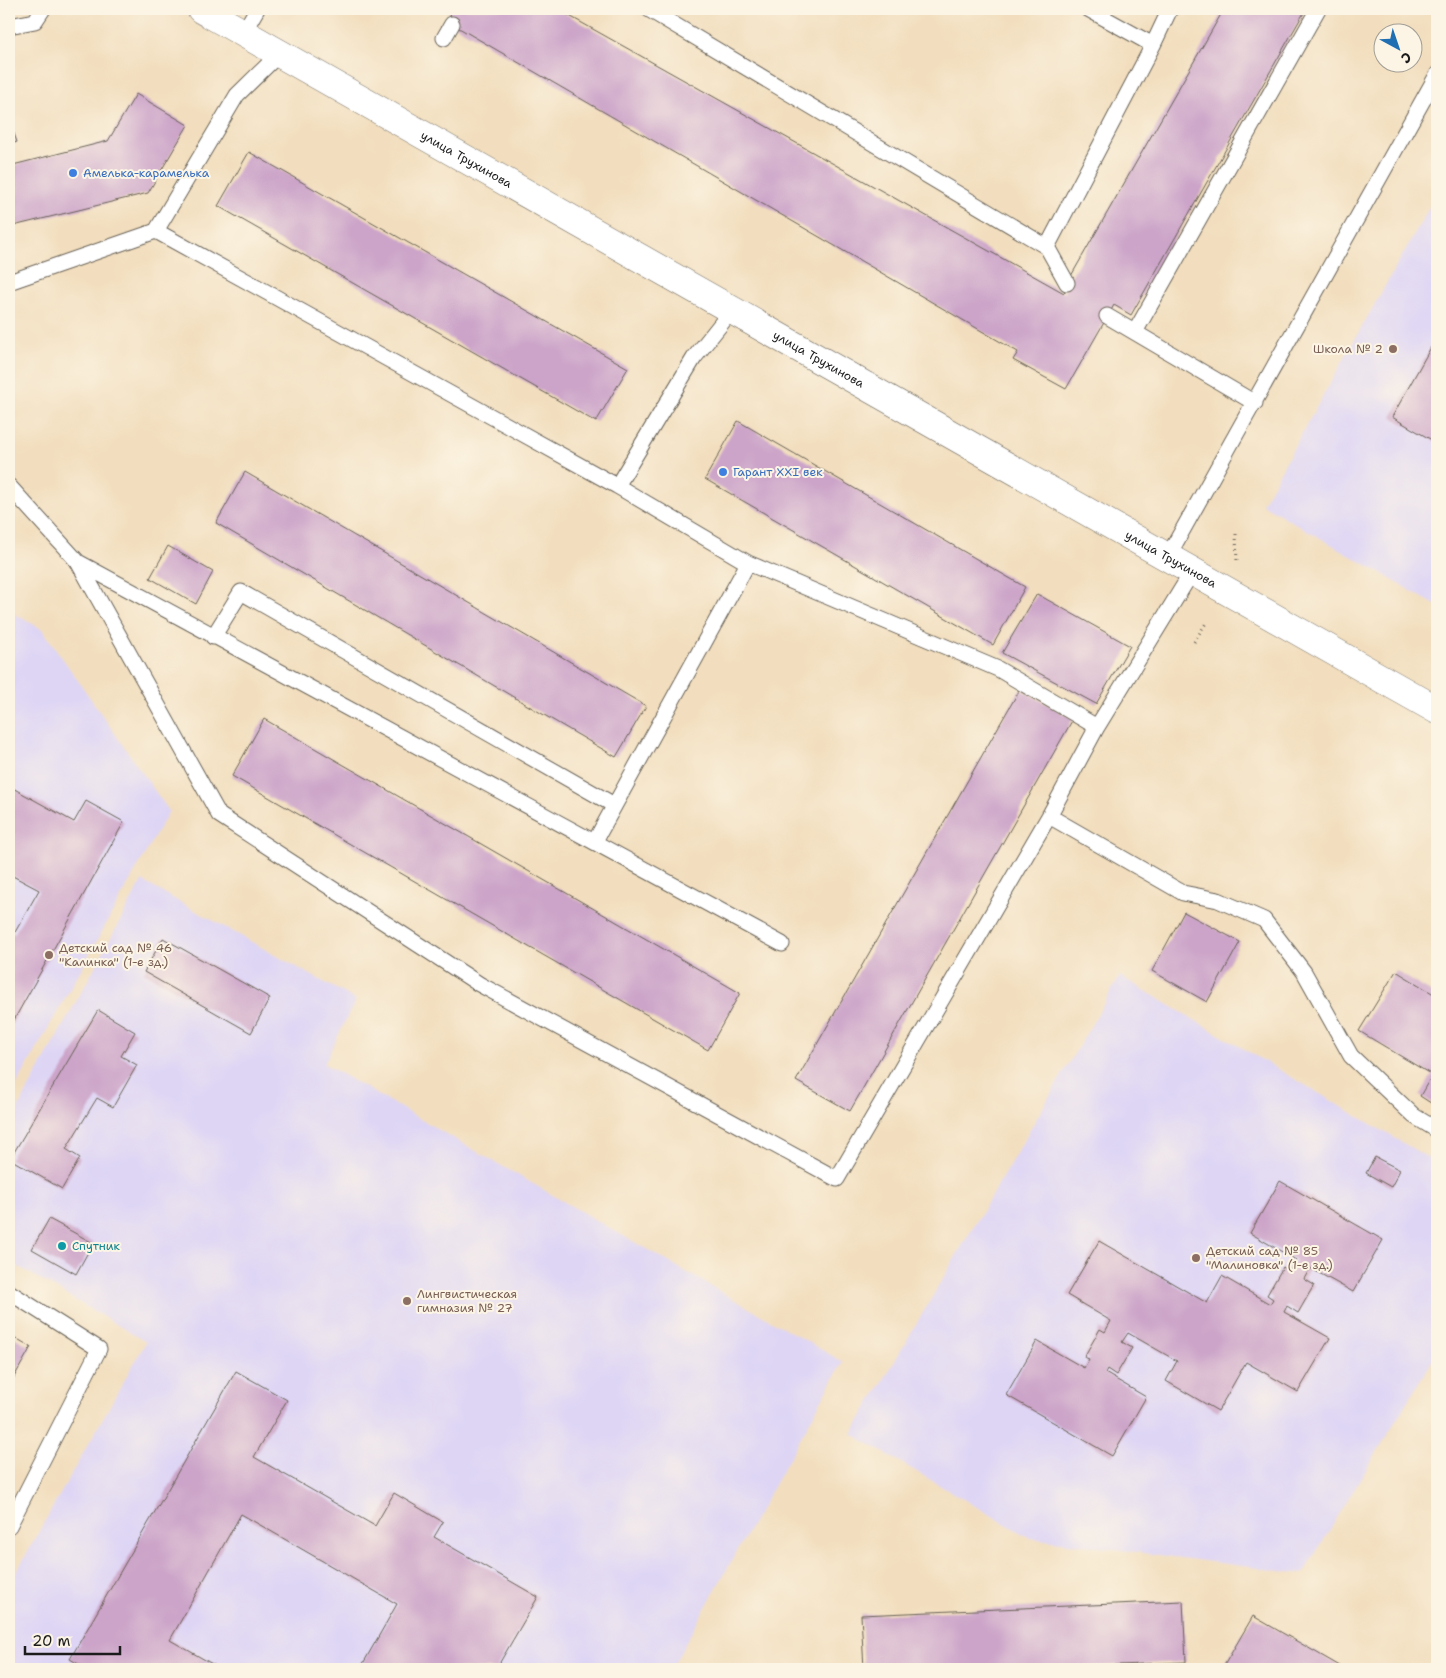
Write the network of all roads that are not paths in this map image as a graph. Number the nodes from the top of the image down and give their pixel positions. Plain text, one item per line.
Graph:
1 (42, 9) edge
2 (201, 9) edge
3 (257, 9) edge
4 (648, 9) edge
5 (1088, 9) edge
6 (1170, 9) edge
7 (1318, 9) edge
8 (452, 24) dead end
9 (9, 26) edge
10 (243, 33) junction
11 (444, 38) dead end
12 (1153, 45) junction
13 (279, 54) junction
14 (1437, 75) edge
15 (156, 231) junction
16 (1047, 247) junction
17 (9, 282) edge
18 (1067, 283) dead end
19 (732, 310) junction
20 (1107, 316) dead end
21 (1135, 332) junction
22 (1255, 403) junction
23 (9, 486) edge
24 (617, 486) junction
25 (1167, 558) junction
26 (78, 562) junction
27 (748, 563) junction
28 (1192, 572) junction
29 (213, 637) junction
30 (1437, 710) edge
31 (1097, 727) junction
32 (614, 805) junction
33 (1049, 816) junction
34 (595, 841) junction
35 (782, 944) dead end
36 (1437, 1130) edge
37 (9, 1292) edge
38 (9, 1526) edge

1 - 9 lane
2 - 10 street, улица Трухинова
3 - 10 lane
4 - 16 lane
5 - 12 lane
6 - 12 lane
7 - 21 lane
8 - 11 lane
10 - 13 street, улица Трухинова
12 - 16 lane
13 - 15 lane
13 - 19 street, улица Трухинова
14 - 22 lane
15 - 17 lane
15 - 24 lane
16 - 18 lane
19 - 24 lane
19 - 25 street, улица Трухинова
20 - 21 lane
21 - 22 lane
22 - 25 lane
23 - 26 lane
24 - 27 lane
25 - 28 street, улица Трухинова
26 - 29 lane
26 - 33 lane
27 - 31 lane
27 - 32 lane
28 - 30 street, улица Трухинова
28 - 31 lane
29 - 32 lane
29 - 34 lane
31 - 33 lane
32 - 34 lane
33 - 36 lane
34 - 35 lane
37 - 38 lane

